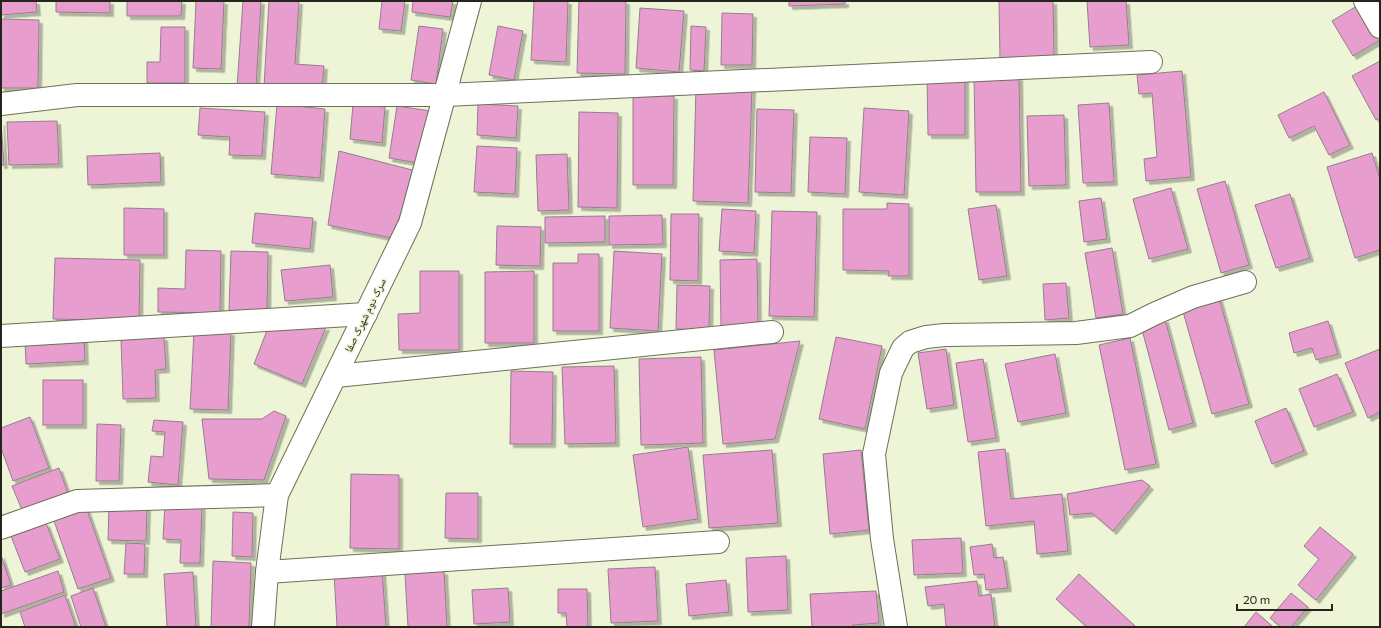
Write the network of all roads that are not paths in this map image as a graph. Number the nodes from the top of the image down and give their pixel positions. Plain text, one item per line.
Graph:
1 (470, 1) edge
2 (1365, 1) edge
3 (1380, 27) edge
4 (1151, 62) dead end
5 (445, 95) junction
6 (1, 104) edge
7 (1245, 282) dead end
8 (366, 314) junction
9 (772, 332) dead end
10 (1, 336) edge
11 (336, 376) junction
12 (277, 495) junction
13 (1, 528) edge
14 (718, 542) dead end
15 (267, 572) junction
16 (263, 627) edge
17 (896, 627) edge

1 - 5 street, سرک دوم شهرک صفا
2 - 3 street
4 - 5 street
5 - 6 street
5 - 8 street, سرک دوم شهرک صفا
7 - 17 street
8 - 10 street
8 - 11 street, سرک دوم شهرک صفا
9 - 11 street
11 - 12 street, سرک دوم شهرک صفا
12 - 13 street
12 - 15 street, سرک دوم شهرک صفا
14 - 15 street
15 - 16 street, سرک دوم شهرک صفا

